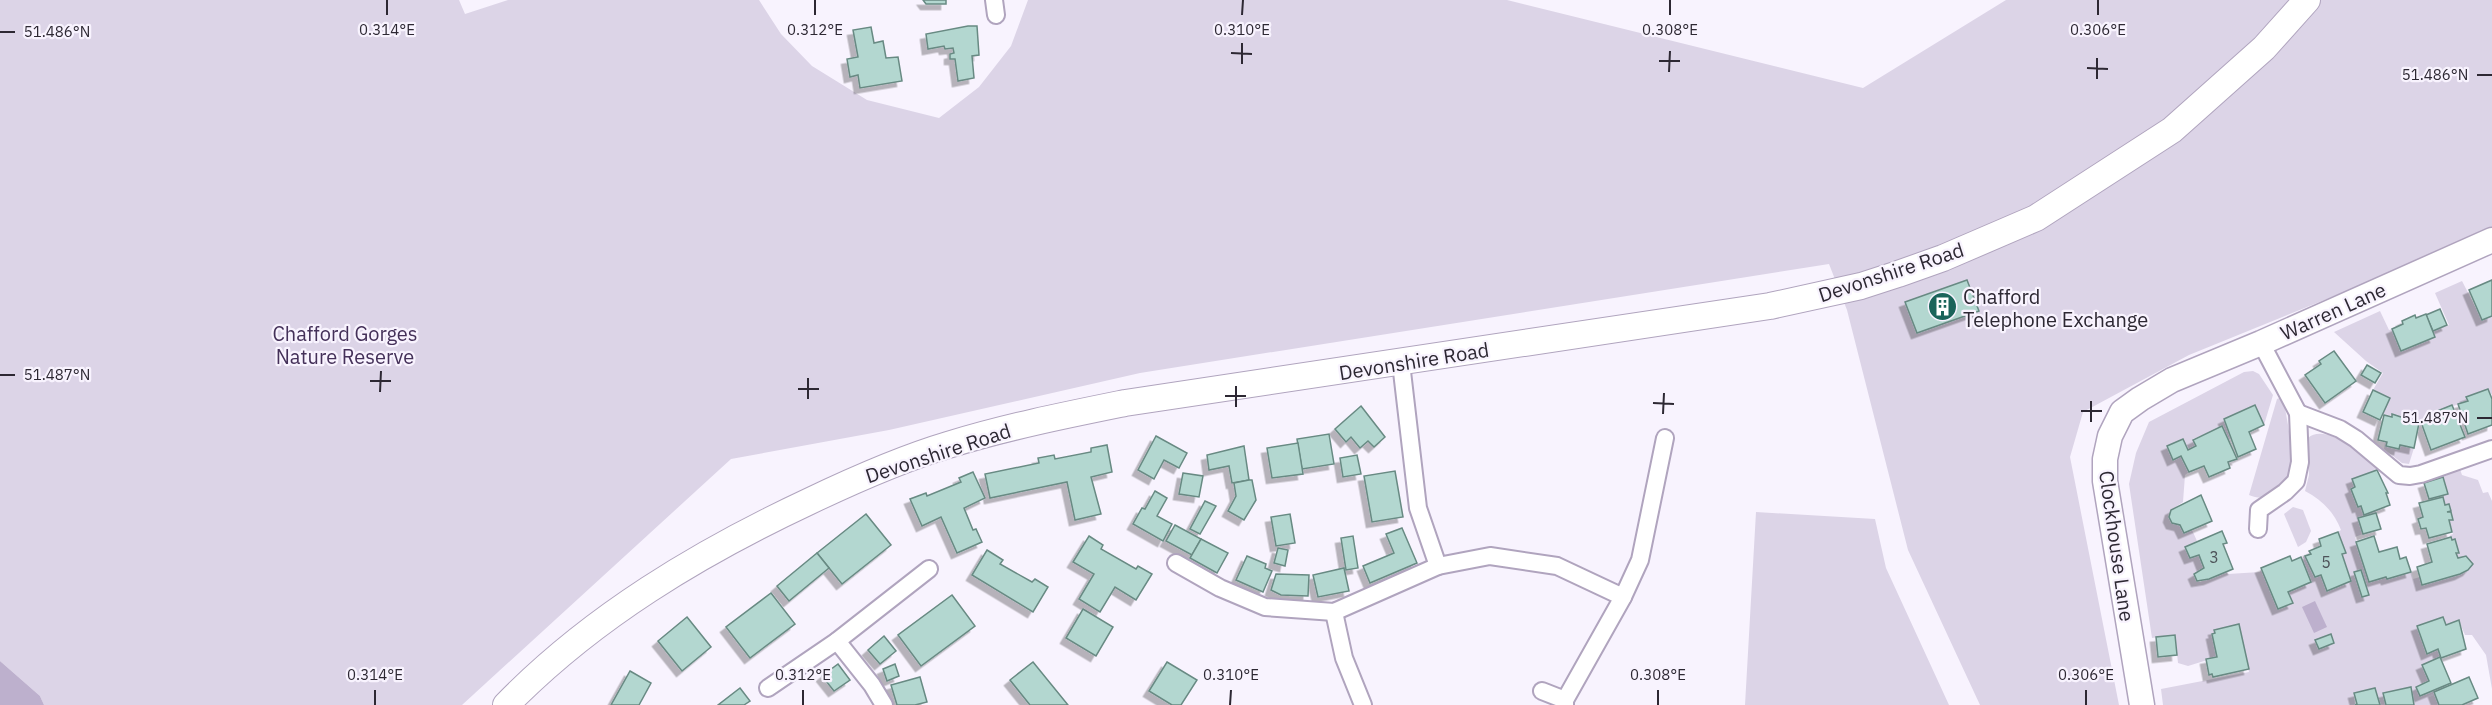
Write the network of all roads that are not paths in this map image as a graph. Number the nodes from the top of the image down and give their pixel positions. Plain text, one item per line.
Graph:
1 (2307, 0) edge
2 (2492, 240) edge
3 (2261, 343) junction
4 (1401, 363) junction
5 (2172, 380) joint
6 (2298, 413) junction
7 (1665, 438) dead end
8 (2492, 449) edge
9 (2258, 529) dead end
10 (1176, 563) dead end
11 (1438, 566) junction
12 (929, 569) dead end
13 (1623, 597) junction
14 (1334, 612) junction
15 (837, 641) junction
16 (768, 688) dead end
17 (1542, 691) dead end
18 (1565, 703) edge
19 (506, 705) edge
20 (884, 705) edge
21 (1363, 705) edge
22 (2142, 705) edge

1 - 4 main road, Devonshire Road
2 - 3 street, Warren Lane
3 - 5 street, Warren Lane
3 - 6 street
4 - 11 street
4 - 19 main road, Devonshire Road
5 - 22 street, Clockhouse Lane
6 - 8 street
6 - 9 street
7 - 13 street
10 - 14 street
11 - 13 street
11 - 14 street
12 - 15 street
13 - 18 street
14 - 21 street
15 - 16 street
15 - 20 street
17 - 18 street

